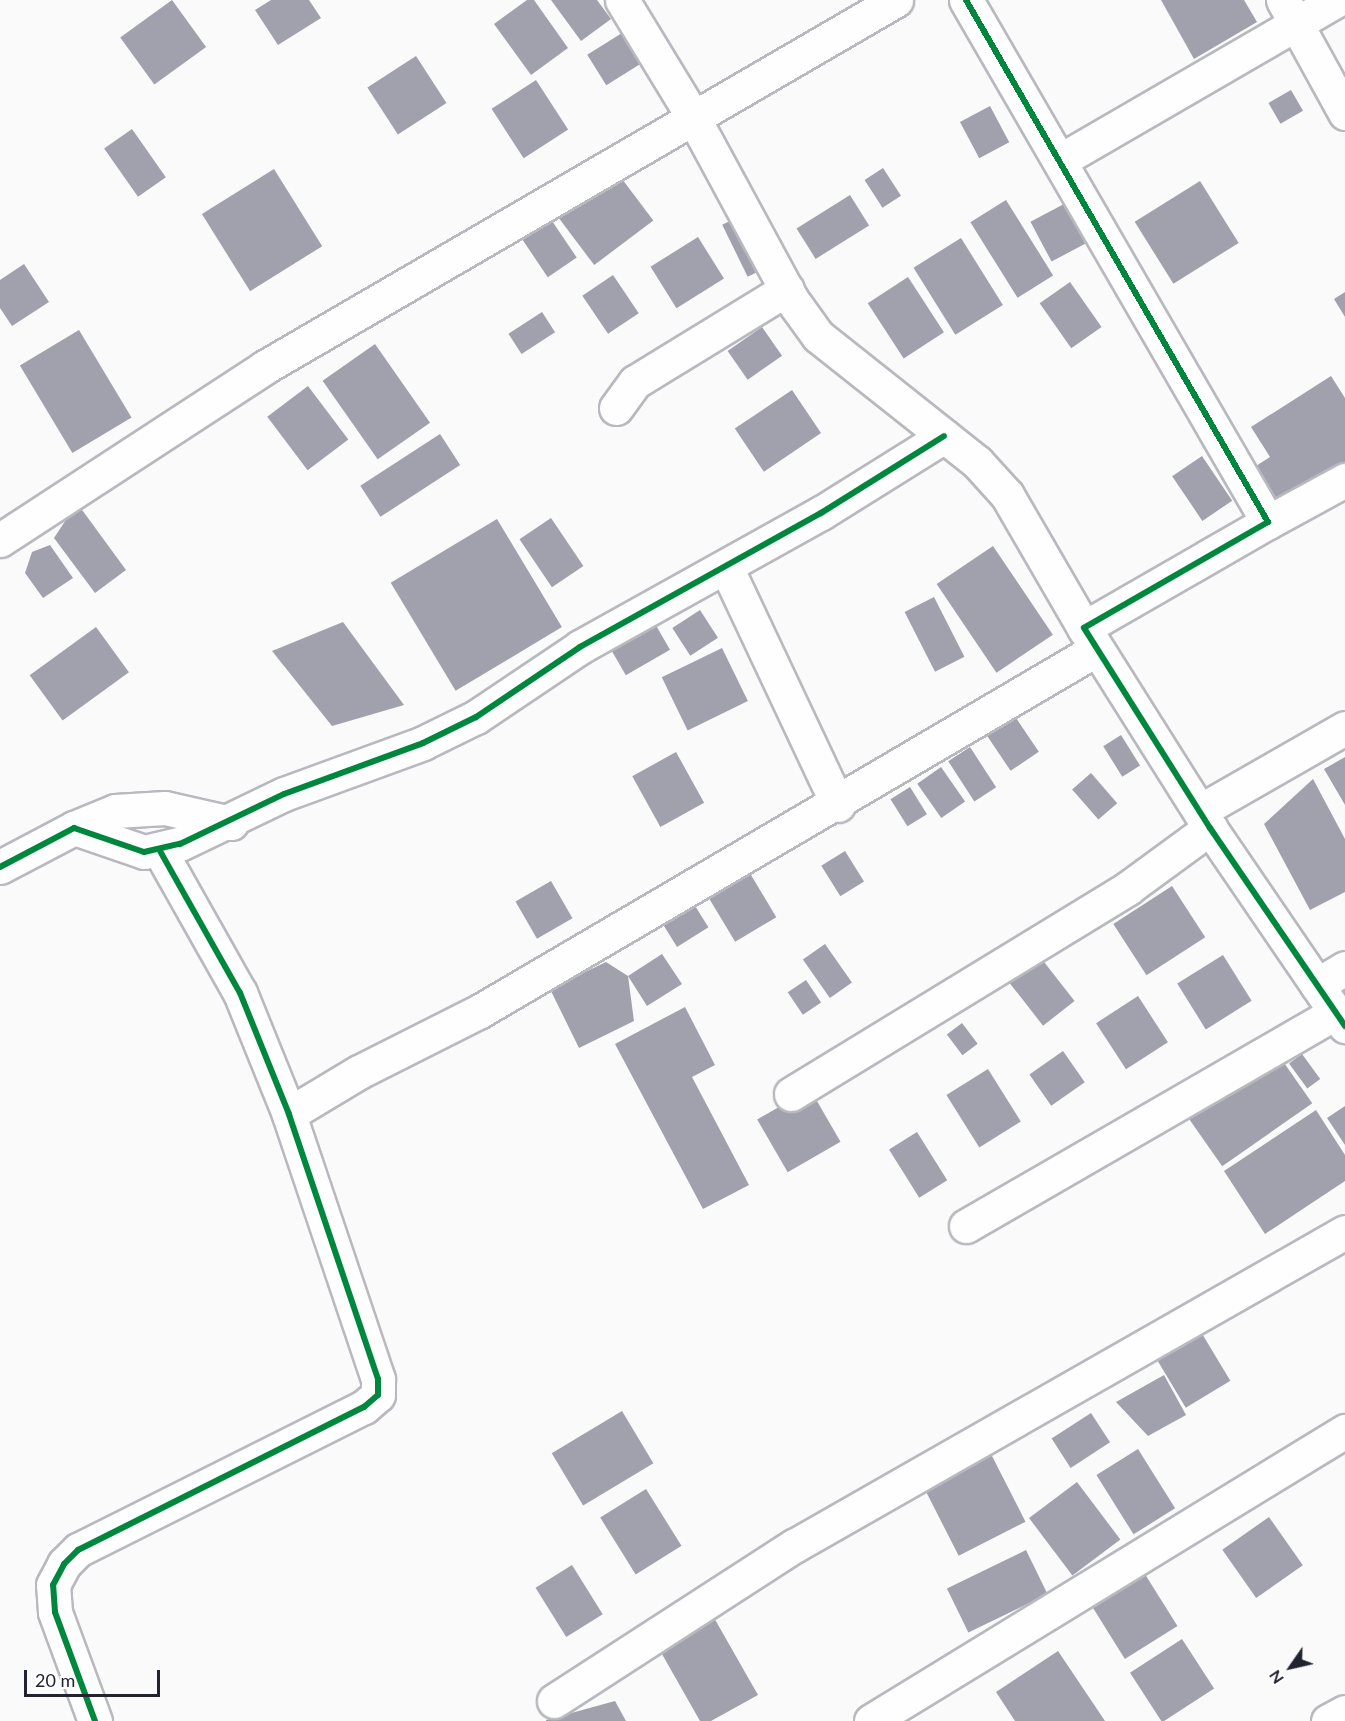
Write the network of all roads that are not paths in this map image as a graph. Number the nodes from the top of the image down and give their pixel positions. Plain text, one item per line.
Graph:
1 (622, 0) edge
2 (896, 0) edge
3 (966, 0) edge
4 (1337, 0) edge
5 (1290, 11) edge
6 (1345, 113) edge
7 (693, 117) junction
8 (1061, 160) junction
9 (787, 289) junction
10 (616, 408) dead end
11 (944, 436) junction
12 (1345, 480) edge
13 (1268, 522) junction
14 (0, 540) edge
15 (726, 567) junction
16 (1091, 638) junction
17 (1345, 728) edge
18 (838, 805) junction
19 (1205, 820) junction
20 (231, 823) junction
21 (74, 828) junction
22 (159, 849) junction
23 (0, 867) edge
24 (1345, 968) edge
25 (1317, 985) junction
26 (1340, 1019) edge
27 (791, 1094) dead end
28 (289, 1114) junction
29 (966, 1226) dead end
30 (1345, 1232) edge
31 (1345, 1431) edge
32 (554, 1701) dead end
33 (1345, 1712) edge
34 (95, 1721) edge
35 (871, 1721) edge
36 (1328, 1721) edge

1 - 7 street
2 - 7 street
3 - 8 street
4 - 5 street
5 - 6 street
5 - 8 street
7 - 9 street
7 - 14 street
8 - 13 street
9 - 10 street
9 - 11 street
11 - 15 street
11 - 16 street
12 - 13 street
13 - 16 street
15 - 18 street
15 - 20 street
16 - 18 street
16 - 19 street
17 - 19 street
18 - 28 street
19 - 25 street
19 - 27 street
20 - 21 street
20 - 22 street
21 - 22 street
21 - 23 street
22 - 28 street
24 - 25 street
25 - 26 street
26 - 29 street
28 - 34 street
30 - 32 street
31 - 35 street
33 - 36 street

